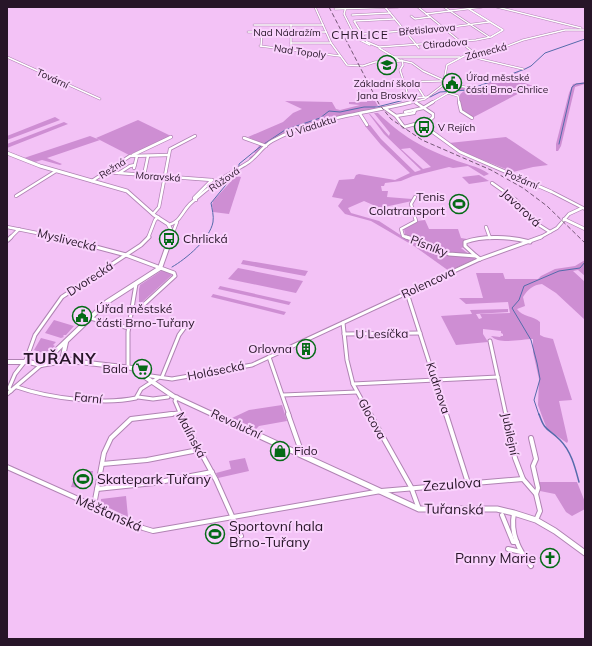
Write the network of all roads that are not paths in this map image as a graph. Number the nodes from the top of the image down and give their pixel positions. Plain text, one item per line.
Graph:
1 (315, 7) edge
2 (385, 7) edge
3 (398, 7) edge
4 (418, 7) edge
5 (444, 7) edge
6 (482, 7) edge
7 (497, 7) edge
8 (345, 8) edge
9 (336, 9) dead end
10 (469, 9) junction
11 (448, 11) junction
12 (390, 13) junction
13 (426, 14) junction
14 (352, 15) dead end
15 (411, 16) dead end
16 (430, 17) junction
17 (394, 19) junction
18 (490, 22) junction
19 (254, 25) dead end
20 (291, 25) junction
21 (323, 25) junction
22 (470, 25) junction
23 (444, 28) junction
24 (584, 30) edge
25 (248, 32) dead end
26 (262, 32) junction
27 (291, 32) junction
28 (326, 32) junction
29 (405, 32) junction
30 (363, 34) junction
31 (489, 37) junction
32 (460, 42) junction
33 (291, 43) junction
34 (331, 43) junction
35 (416, 45) junction
36 (384, 47) junction
37 (419, 48) dead end
38 (291, 50) junction
39 (386, 52) junction
40 (474, 54) junction
41 (467, 55) junction
42 (340, 56) junction
43 (7, 57) edge
44 (394, 57) junction
45 (462, 57) junction
46 (387, 58) dead end
47 (402, 60) junction
48 (523, 69) dead end
49 (414, 81) junction
50 (403, 82) junction
51 (445, 83) junction
52 (471, 88) dead end
53 (448, 92) junction
54 (424, 97) junction
55 (428, 97) junction
56 (100, 99) dead end
57 (415, 102) junction
58 (424, 107) junction
59 (386, 109) junction
60 (415, 110) junction
61 (404, 112) dead end
62 (360, 114) junction
63 (396, 116) junction
64 (472, 118) dead end
65 (367, 125) dead end
66 (426, 126) junction
67 (195, 136) dead end
68 (171, 137) dead end
69 (244, 138) dead end
70 (266, 146) junction
71 (7, 153) edge
72 (133, 155) junction
73 (168, 155) junction
74 (137, 156) junction
75 (148, 156) junction
76 (252, 160) joint
77 (56, 171) junction
78 (105, 172) junction
79 (119, 173) junction
80 (144, 175) junction
81 (164, 177) junction
82 (212, 180) joint
83 (91, 181) junction
84 (492, 183) dead end
85 (16, 196) dead end
86 (415, 197) dead end
87 (196, 200) junction
88 (584, 208) edge
89 (153, 214) junction
90 (158, 218) junction
91 (564, 219) junction
92 (177, 222) junction
93 (169, 225) junction
94 (7, 227) edge
95 (486, 227) dead end
96 (19, 229) junction
97 (585, 229) edge
98 (550, 232) junction
99 (172, 235) junction
100 (490, 238) junction
101 (8, 240) dead end
102 (530, 242) junction
103 (126, 255) junction
104 (476, 256) junction
105 (480, 259) junction
106 (160, 268) junction
107 (136, 284) junction
108 (407, 292) junction
109 (132, 313) junction
110 (90, 318) junction
111 (343, 323) junction
112 (187, 324) dead end
113 (129, 328) junction
114 (420, 333) junction
115 (344, 334) junction
116 (490, 341) dead end
117 (66, 342) junction
118 (270, 357) junction
119 (71, 360) junction
120 (7, 362) edge
121 (24, 362) junction
122 (41, 365) junction
123 (128, 367) junction
124 (144, 375) junction
125 (162, 377) junction
126 (498, 377) junction
127 (435, 380) junction
128 (152, 381) junction
129 (353, 384) junction
130 (17, 387) junction
131 (11, 391) junction
132 (357, 392) junction
133 (7, 394) edge
134 (283, 395) junction
135 (138, 397) junction
136 (173, 397) junction
137 (178, 413) junction
138 (531, 438) dead end
139 (198, 450) junction
140 (299, 454) junction
141 (102, 464) junction
142 (7, 467) edge
143 (212, 472) junction
144 (523, 479) junction
145 (468, 483) junction
146 (411, 487) junction
147 (97, 489) junction
148 (381, 491) junction
149 (536, 494) junction
150 (94, 505) junction
151 (419, 509) junction
152 (514, 513) junction
153 (502, 515) dead end
154 (232, 517) junction
155 (536, 520) junction
156 (241, 536) dead end
157 (517, 542) junction
158 (508, 549) dead end
159 (521, 552) junction
160 (585, 553) edge
161 (531, 566) dead end

1 - 21 street
2 - 3 street
2 - 8 street
2 - 12 street
4 - 13 street
5 - 11 street
6 - 10 street
7 - 24 street
8 - 9 street
8 - 39 street
10 - 11 street
10 - 18 street
11 - 13 street
11 - 22 street
12 - 14 street
12 - 17 street
13 - 16 street
15 - 16 street
16 - 23 street
17 - 29 street
17 - 30 street
18 - 22 street, Břetislavova
18 - 31 street, Ctiradova
19 - 20 street
20 - 21 street
20 - 27 street
21 - 28 street
22 - 23 street, Břetislavova
22 - 31 street
23 - 29 street, Břetislavova
23 - 32 street
24 - 40 street, Zámecká
25 - 26 street, Nad Nádražím
26 - 27 street, Nad Nádražím
26 - 38 street, Nad Topoly
27 - 28 street, Nad Nádražím
27 - 33 street
28 - 34 street
29 - 30 street, Břetislavova
29 - 35 street
30 - 36 street
31 - 32 street, Ctiradova
32 - 35 street, Ctiradova
32 - 40 street
33 - 34 street
33 - 38 street
34 - 42 street
35 - 36 street, Ctiradova
35 - 37 street
36 - 39 street
38 - 42 street, Nad Topoly
39 - 44 street
40 - 41 street, Zámecká
41 - 45 street, Zámecká
41 - 48 street
42 - 47 street
43 - 56 street, Tovární
44 - 45 street
44 - 46 street
44 - 47 street
45 - 51 street, Zámecká
47 - 50 street
47 - 51 street
49 - 50 street
49 - 51 street
49 - 54 street
50 - 54 street
51 - 52 street
51 - 53 street
51 - 55 street, U Viaduktu
53 - 58 street
53 - 64 street
54 - 55 street
55 - 57 street, U Viaduktu
57 - 58 street
57 - 59 street, U Viaduktu
58 - 60 street
58 - 66 street
59 - 62 street, U Viaduktu
59 - 63 street
60 - 61 street
60 - 63 street
62 - 65 street
62 - 70 street, U Viaduktu
63 - 66 street
66 - 88 street, Požární
67 - 73 street
68 - 72 street, Režná
69 - 70 street
70 - 76 street, U Viaduktu
71 - 77 main road
72 - 74 street, Režná
72 - 78 street, Režná
73 - 75 street, Režná
73 - 81 street
74 - 75 street, Režná
74 - 79 street
75 - 80 street
76 - 87 street, Růžová
77 - 83 main road
77 - 85 street
78 - 79 street, Moravská
78 - 83 street, Režná
79 - 80 street, Moravská
80 - 81 street, Moravská
81 - 82 street, Moravská
81 - 89 street
82 - 87 street, Růžová
83 - 89 main road
84 - 98 street, Javorová
86 - 104 street, Písníky
87 - 92 street, Růžová
88 - 91 street, Rolencova
89 - 90 main road
90 - 93 main road
90 - 103 street, Dvorecká
91 - 97 street
91 - 98 street, Rolencova
92 - 93 street
92 - 99 street, Růžová
93 - 99 main road
94 - 96 street, Myslivecká
95 - 100 street
96 - 101 street
96 - 103 street, Myslivecká
98 - 102 street, Rolencova
99 - 106 main road
100 - 102 street
100 - 104 street
102 - 105 street, Rolencova
103 - 106 street, Myslivecká
103 - 121 street, Dvorecká
104 - 105 street
105 - 108 street, Rolencova
106 - 107 main road
106 - 109 street, Myslivecká
107 - 109 street
107 - 110 main road
108 - 111 street, Rolencova
108 - 114 street, Kudrnova
109 - 113 street
110 - 113 street
110 - 117 main road
111 - 115 street, Glocova
111 - 118 street, Rolencova
112 - 125 street
113 - 123 street
114 - 115 street, U Lesíčka
114 - 127 street, Kudrnova
115 - 129 street, Glocova
116 - 126 street, Jubilejní
117 - 119 main road
117 - 122 main road
118 - 125 street, Holásecká
118 - 134 street
119 - 122 main road, Revoluční
119 - 123 main road, Revoluční
120 - 121 main road
121 - 122 main road
121 - 131 street, Dvorecká
122 - 130 street
123 - 124 main road, Revoluční
124 - 125 street, Holásecká
124 - 128 main road, Revoluční
125 - 128 street
126 - 127 street
126 - 144 street, Jubilejní
127 - 129 street
127 - 145 street, Kudrnova
128 - 135 street
128 - 136 main road, Revoluční
129 - 132 street, Glocova
130 - 131 street
130 - 135 street, Farní
131 - 133 street
132 - 134 street
132 - 146 street, Glocova
134 - 140 street
135 - 136 street, Farní
136 - 137 street, Malínská
136 - 140 main road, Revoluční
137 - 139 street, Malínská
137 - 141 street
138 - 149 street
139 - 141 street
139 - 143 street, Malínská
140 - 148 main road, Tuřanská
141 - 147 street
142 - 150 street, Měšťanská
143 - 147 street, Malínská
143 - 154 street, Malínská
144 - 145 street, Zezulova
144 - 149 street, Jubilejní
145 - 146 street, Zezulova
146 - 148 street, Zezulova
146 - 151 street, Glocova
147 - 150 street
148 - 151 main road, Tuřanská
148 - 154 street, Měšťanská
149 - 155 street
150 - 154 street, Měšťanská
151 - 152 main road, Tuřanská
152 - 155 main road, Tuřanská
152 - 157 street
153 - 157 street
154 - 156 street, Malínská
155 - 160 main road, Tuřanská
157 - 159 street
158 - 159 street
159 - 161 street

